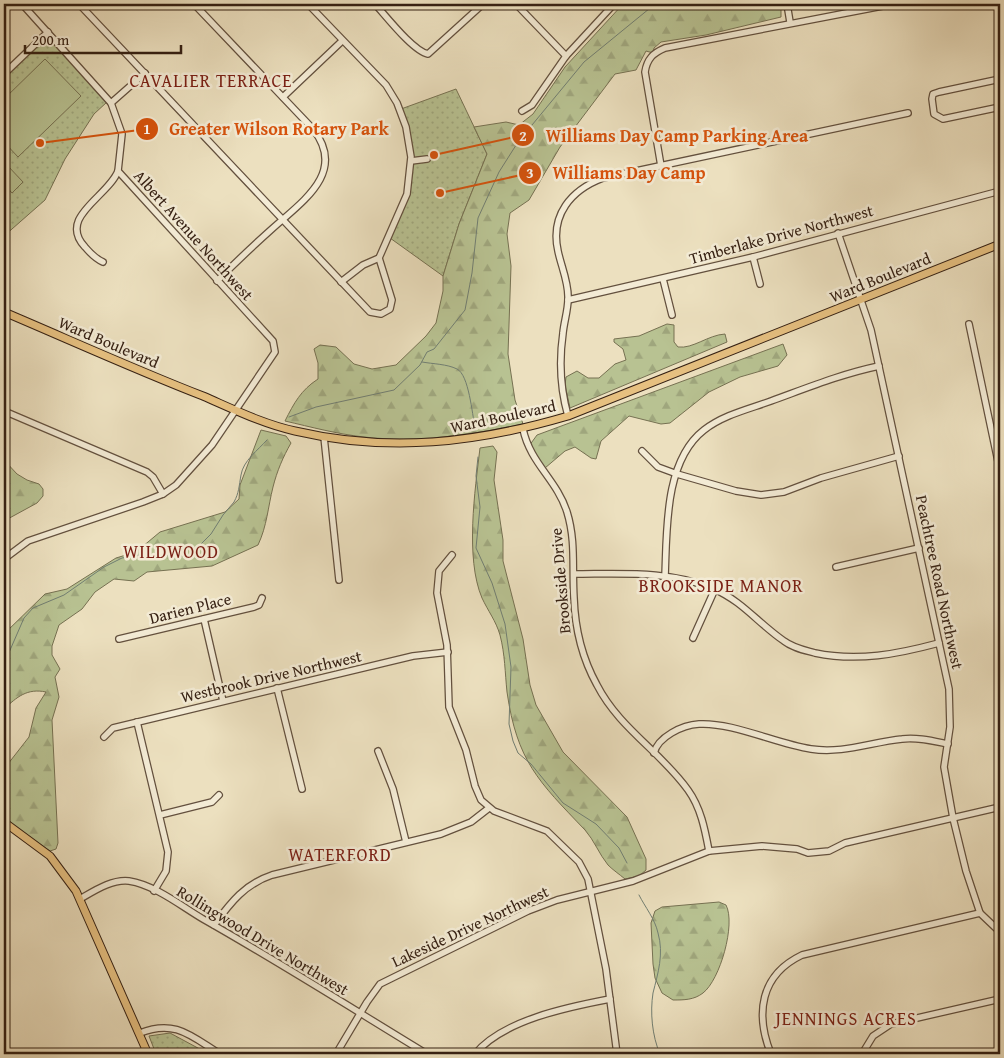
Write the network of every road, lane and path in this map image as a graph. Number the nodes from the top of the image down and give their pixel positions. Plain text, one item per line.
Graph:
1 (22, 4) edge
2 (78, 4) edge
3 (194, 4) edge
4 (308, 4) edge
5 (375, 4) edge
6 (483, 4) edge
7 (516, 4) edge
8 (614, 4) edge
9 (787, 4) edge
10 (893, 4) edge
11 (790, 22) junction
12 (48, 32) junction
13 (342, 41) junction
14 (566, 56) junction
15 (145, 73) junction
16 (4, 74) edge
17 (1000, 79) edge
18 (283, 97) junction
19 (111, 103) junction
20 (1000, 107) edge
21 (522, 111) dead end
22 (908, 113) dead end
23 (427, 159) dead end
24 (411, 161) junction
25 (661, 166) junction
26 (118, 172) junction
27 (1000, 191) edge
28 (282, 220) junction
29 (838, 233) junction
30 (1000, 244) edge
31 (379, 258) junction
32 (753, 258) junction
33 (103, 262) dead end
34 (663, 279) junction
35 (217, 281) junction
36 (341, 282) junction
37 (760, 284) dead end
38 (861, 299) junction
39 (568, 300) junction
40 (4, 312) edge
41 (672, 315) dead end
42 (969, 324) dead end
43 (879, 366) junction
44 (234, 410) junction
45 (4, 411) edge
46 (568, 416) junction
47 (522, 429) junction
48 (324, 437) junction
49 (998, 449) edge
50 (642, 451) dead end
51 (899, 456) junction
52 (1000, 471) edge
53 (677, 474) junction
54 (163, 494) junction
55 (919, 548) junction
56 (452, 554) dead end
57 (4, 559) edge
58 (836, 567) dead end
59 (574, 574) junction
60 (665, 576) junction
61 (339, 580) dead end
62 (715, 589) junction
63 (262, 598) dead end
64 (204, 619) junction
65 (119, 638) dead end
66 (693, 638) dead end
67 (939, 643) junction
68 (448, 652) junction
69 (277, 688) junction
70 (223, 701) junction
71 (137, 722) junction
72 (104, 737) dead end
73 (948, 744) junction
74 (378, 751) dead end
75 (654, 754) junction
76 (302, 789) dead end
77 (218, 795) dead end
78 (1000, 807) edge
79 (489, 808) junction
80 (160, 815) junction
81 (953, 818) junction
82 (4, 822) edge
83 (406, 842) junction
84 (709, 851) junction
85 (154, 891) junction
86 (590, 892) junction
87 (80, 899) junction
88 (980, 913) junction
89 (214, 925) junction
90 (1000, 932) edge
91 (610, 999) junction
92 (1000, 999) edge
93 (361, 1014) junction
94 (140, 1034) junction
95 (148, 1054) edge
96 (220, 1054) edge
97 (336, 1054) edge
98 (427, 1054) edge
99 (475, 1054) edge
100 (617, 1054) edge
101 (771, 1054) edge
102 (862, 1054) edge

1 - 12 street, Albert Avenue Northwest
2 - 15 street
3 - 18 street
4 - 13 street
5 - 6 street
7 - 14 street
8 - 14 street
9 - 11 street
10 - 11 street
11 - 25 street
12 - 16 street
12 - 19 street, Albert Avenue Northwest
13 - 18 street
13 - 24 street
14 - 21 street
15 - 19 street
15 - 28 street
17 - 20 street
18 - 28 street
19 - 26 street, Albert Avenue Northwest
22 - 25 street
23 - 24 street
24 - 31 street
25 - 39 street
26 - 33 street
26 - 35 street, Albert Avenue Northwest
27 - 29 street, Timberlake Drive Northwest
28 - 35 street
28 - 36 street
29 - 32 street, Timberlake Drive Northwest
29 - 38 street, Peachtree Road Northwest
30 - 38 main road, Ward Boulevard
31 - 36 street
31 - 36 street
32 - 34 street, Timberlake Drive Northwest
32 - 37 street
34 - 39 street, Timberlake Drive Northwest
34 - 41 street
35 - 44 street, Albert Avenue Northwest
38 - 43 street, Peachtree Road Northwest
38 - 46 main road, Ward Boulevard
39 - 46 street
40 - 44 main road, Ward Boulevard
42 - 49 street
43 - 51 street, Peachtree Road Northwest
43 - 53 street
44 - 48 main road, Ward Boulevard
44 - 54 street
45 - 54 street
46 - 47 main road, Ward Boulevard
47 - 48 main road, Ward Boulevard
47 - 59 street, Brookside Drive
48 - 61 street
49 - 52 street
50 - 53 street
51 - 53 street
51 - 55 street, Peachtree Road Northwest
53 - 60 street
54 - 57 street
55 - 58 street
55 - 67 street, Peachtree Road Northwest
56 - 68 street
59 - 60 street
59 - 75 street, Brookside Drive
60 - 62 street
62 - 66 street
62 - 67 street
63 - 64 street, Darien Place
64 - 65 street, Darien Place
64 - 70 street
67 - 73 street, Peachtree Road Northwest
68 - 69 street, Westbrook Drive Northwest
68 - 79 street
69 - 70 street, Westbrook Drive Northwest
69 - 76 street
70 - 71 street, Westbrook Drive Northwest
71 - 72 street, Westbrook Drive Northwest
71 - 80 street
73 - 75 street
73 - 81 street, Peachtree Road Northwest
74 - 83 street
75 - 84 street, Brookside Drive
77 - 80 street
78 - 81 street, Lakeside Drive Northwest
79 - 83 street
79 - 86 street
80 - 85 street
81 - 84 street, Lakeside Drive Northwest
81 - 88 street, Peachtree Road Northwest
82 - 87 main road
83 - 89 street
84 - 86 street, Lakeside Drive Northwest
85 - 87 street, Rollingwood Drive Northwest
85 - 89 street, Rollingwood Drive Northwest
86 - 91 street
86 - 93 street, Lakeside Drive Northwest
87 - 94 main road
88 - 90 street, Peachtree Road Northwest
88 - 101 street
89 - 93 street, Rollingwood Drive Northwest
91 - 99 street
91 - 100 street
92 - 102 street
93 - 97 street, Lakeside Drive Northwest
93 - 98 street, Rollingwood Drive Northwest
94 - 95 main road
94 - 96 street

